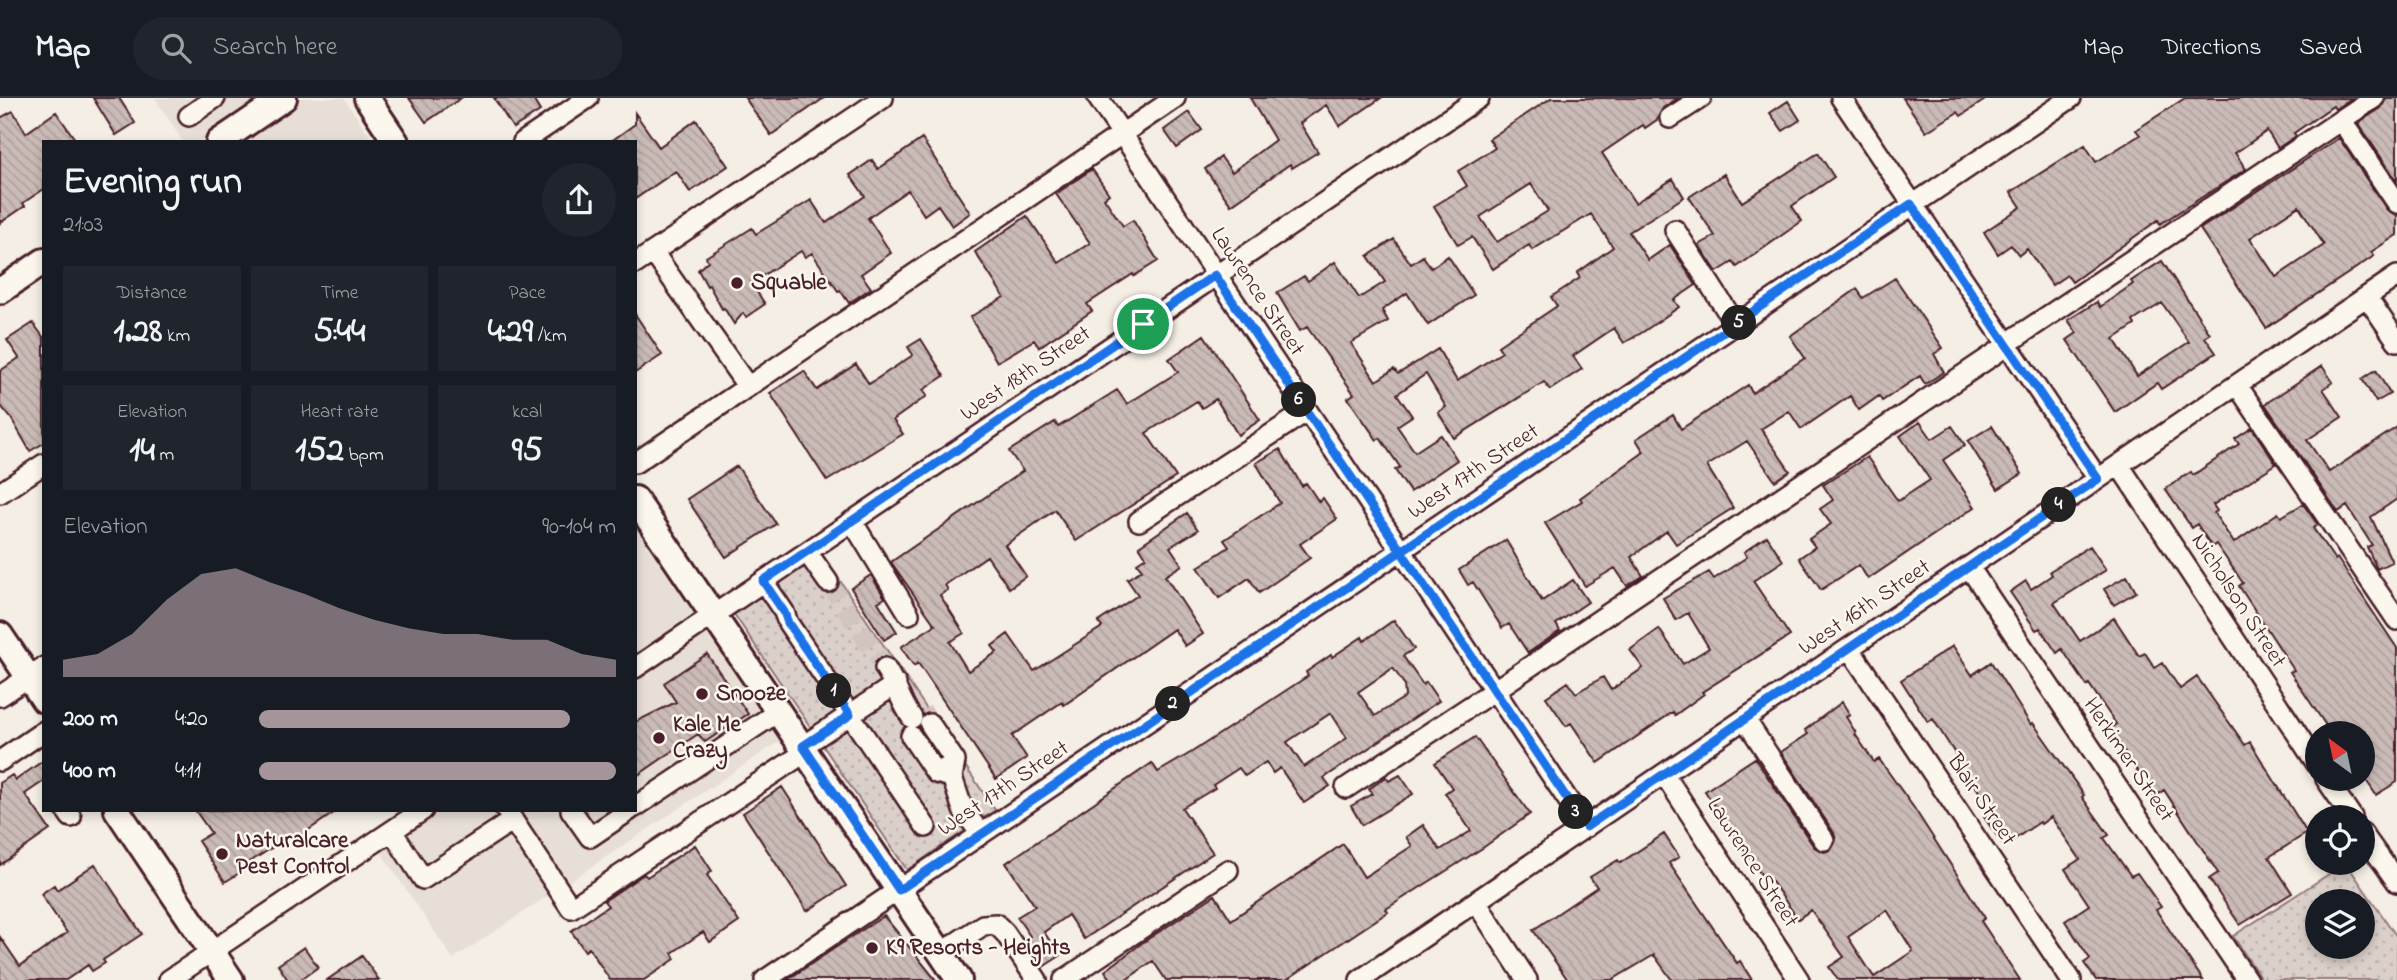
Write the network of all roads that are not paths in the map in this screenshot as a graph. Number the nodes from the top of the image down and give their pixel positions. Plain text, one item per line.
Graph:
1 (215, 98) edge
2 (284, 98) edge
3 (367, 98) edge
4 (588, 98) edge
5 (883, 98) edge
6 (1098, 98) edge
7 (1175, 98) edge
8 (1479, 98) edge
9 (1701, 98) edge
10 (1841, 98) edge
11 (2071, 98) edge
12 (2374, 98) edge
13 (189, 116) dead end
14 (1670, 118) dead end
15 (2341, 120) junction
16 (1123, 134) junction
17 (222, 140) edge
18 (395, 140) edge
19 (526, 140) edge
20 (2397, 203) edge
21 (1911, 204) junction
22 (1675, 230) dead end
23 (653, 252) junction
24 (42, 262) edge
25 (637, 263) edge
26 (1215, 275) junction
27 (2397, 276) edge
28 (0, 291) edge
29 (2367, 297) junction
30 (1736, 325) junction
31 (2397, 341) edge
32 (2007, 344) junction
33 (2237, 384) junction
34 (748, 387) junction
35 (1307, 411) junction
36 (637, 462) edge
37 (42, 465) edge
38 (2119, 465) junction
39 (2098, 479) junction
40 (0, 493) edge
41 (637, 502) edge
42 (852, 521) junction
43 (1139, 521) dead end
44 (1401, 551) junction
45 (807, 552) junction
46 (1969, 567) junction
47 (763, 581) junction
48 (828, 582) tunnel mouth
49 (909, 614) dead end
50 (713, 615) junction
51 (2397, 620) edge
52 (0, 635) edge
53 (1849, 648) junction
54 (637, 667) edge
55 (36, 672) edge
56 (1495, 690) junction
57 (42, 692) edge
58 (0, 696) edge
59 (779, 710) junction
60 (850, 715) junction
61 (1745, 719) junction
62 (42, 733) edge
63 (2305, 747) edge
64 (805, 748) junction
65 (0, 761) edge
66 (1664, 774) junction
67 (1346, 788) dead end
68 (637, 806) edge
69 (118, 812) edge
70 (421, 812) edge
71 (573, 812) edge
72 (627, 812) edge
73 (509, 815) edge
74 (926, 827) dead end
75 (1586, 827) junction
76 (392, 831) junction
77 (981, 834) junction
78 (1824, 839) dead end
79 (2375, 851) edge
80 (1228, 870) dead end
81 (2397, 882) edge
82 (899, 890) junction
83 (1476, 902) junction
84 (212, 952) junction
85 (941, 953) junction
86 (169, 980) edge
87 (231, 980) edge
88 (765, 980) edge
89 (959, 980) edge
90 (1037, 980) edge
91 (1064, 980) edge
92 (1360, 980) edge
93 (1527, 980) edge
94 (1799, 980) edge
95 (2071, 980) edge
96 (2247, 980) edge

1 - 13 street
2 - 17 main road
3 - 18 main road
4 - 19 street
5 - 23 street
6 - 16 street, Lawrence Street
7 - 16 street
8 - 26 street, West 18th Street
9 - 14 street
10 - 21 street
11 - 21 street, West 17th Street
12 - 15 street
15 - 20 street
15 - 32 street
16 - 26 street, Lawrence Street
16 - 34 street
21 - 30 street, West 17th Street
21 - 32 street
22 - 30 street
23 - 25 street
23 - 34 street
24 - 28 main road
26 - 35 street, Lawrence Street
26 - 42 street, West 18th Street
27 - 29 street, West 16th Street
29 - 31 street
29 - 33 street, West 16th Street
30 - 44 street, West 17th Street
32 - 39 street
32 - 56 street
33 - 38 street, West 16th Street
33 - 51 street
34 - 36 street
35 - 43 street
35 - 44 street, Lawrence Street
37 - 40 street
38 - 39 street, West 16th Street
38 - 63 street, Nicholson Street
39 - 46 street, West 16th Street
41 - 50 main road
42 - 45 street, West 18th Street
42 - 49 street
44 - 56 street, Lawrence Street
44 - 77 street, West 17th Street
45 - 47 street, West 18th Street
45 - 48 street
46 - 53 street, West 16th Street
46 - 96 street, Herkimer Street
47 - 50 street, West 18th Street
47 - 60 street
50 - 54 street, West 18th Street
50 - 59 main road
52 - 55 main road
53 - 61 street, West 16th Street
53 - 95 street, Blair Street
55 - 57 main road
55 - 58 street
56 - 67 street
56 - 75 street, Lawrence Street
59 - 64 main road
59 - 68 street
60 - 64 street
60 - 74 street
60 - 77 street
61 - 66 street, West 16th Street
61 - 78 street
62 - 65 street
64 - 73 street
64 - 82 main road
66 - 75 street, West 16th Street
66 - 94 street, Lawrence Street
69 - 84 main road
70 - 76 street
71 - 72 street
73 - 76 street
75 - 83 street, West 16th Street
76 - 84 street
77 - 82 street, West 17th Street
79 - 81 street
80 - 91 street
82 - 85 main road
82 - 88 street, West 17th Street
83 - 92 street, West 16th Street
83 - 93 street
84 - 86 street
84 - 87 main road
85 - 89 main road
85 - 90 street

